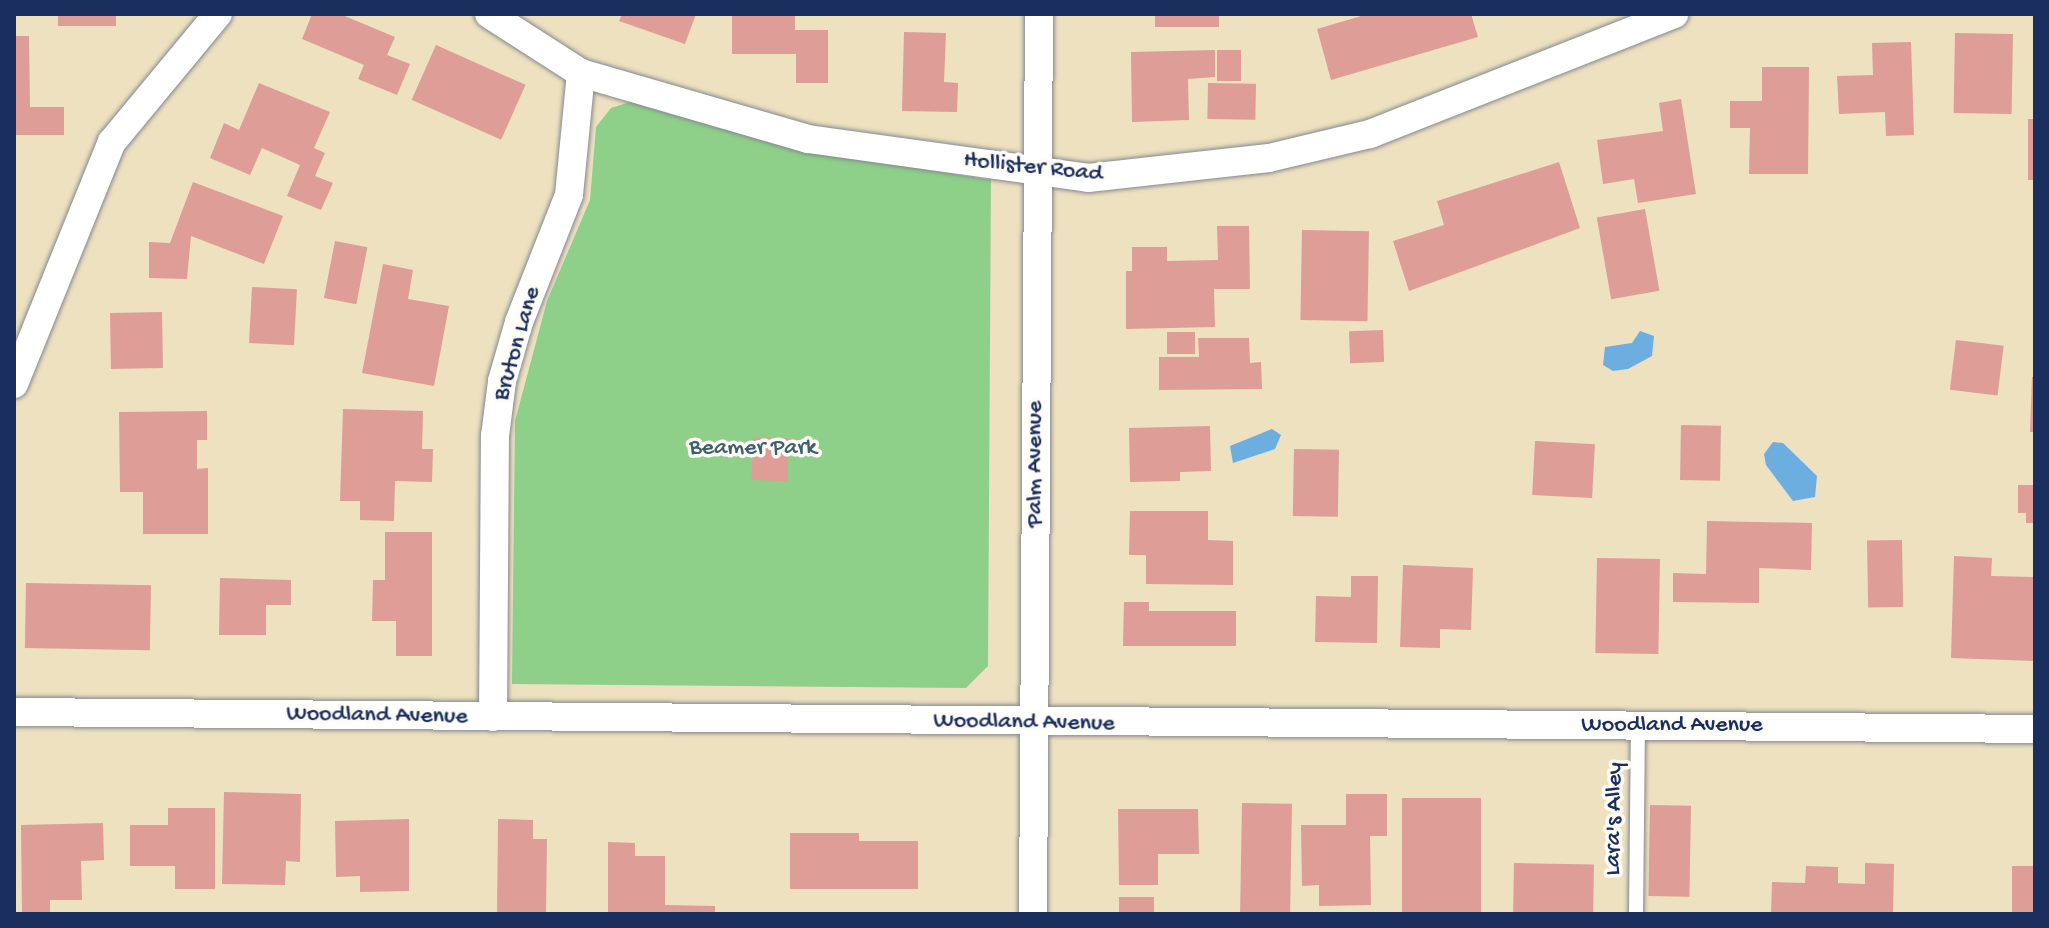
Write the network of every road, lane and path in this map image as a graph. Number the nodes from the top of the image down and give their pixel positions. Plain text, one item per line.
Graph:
1 (218, 14) edge
2 (489, 14) edge
3 (1039, 14) edge
4 (1674, 14) edge
5 (581, 73) junction
6 (1036, 172) junction
7 (14, 384) edge
8 (14, 712) edge
9 (493, 717) junction
10 (1036, 723) junction
11 (1638, 725) junction
12 (2035, 729) edge
13 (1033, 914) edge
14 (1636, 914) edge

1 - 7 street
2 - 5 street, Hollister Road
3 - 6 street, Palm Avenue
4 - 6 street, Hollister Road
5 - 6 street, Hollister Road
5 - 9 street, Bruton Lane
6 - 10 street, Palm Avenue
8 - 9 street, Woodland Avenue
9 - 10 street, Woodland Avenue
10 - 11 street, Woodland Avenue
10 - 13 street, Palm Avenue
11 - 12 street, Woodland Avenue
11 - 14 lane, Lara's Alley

